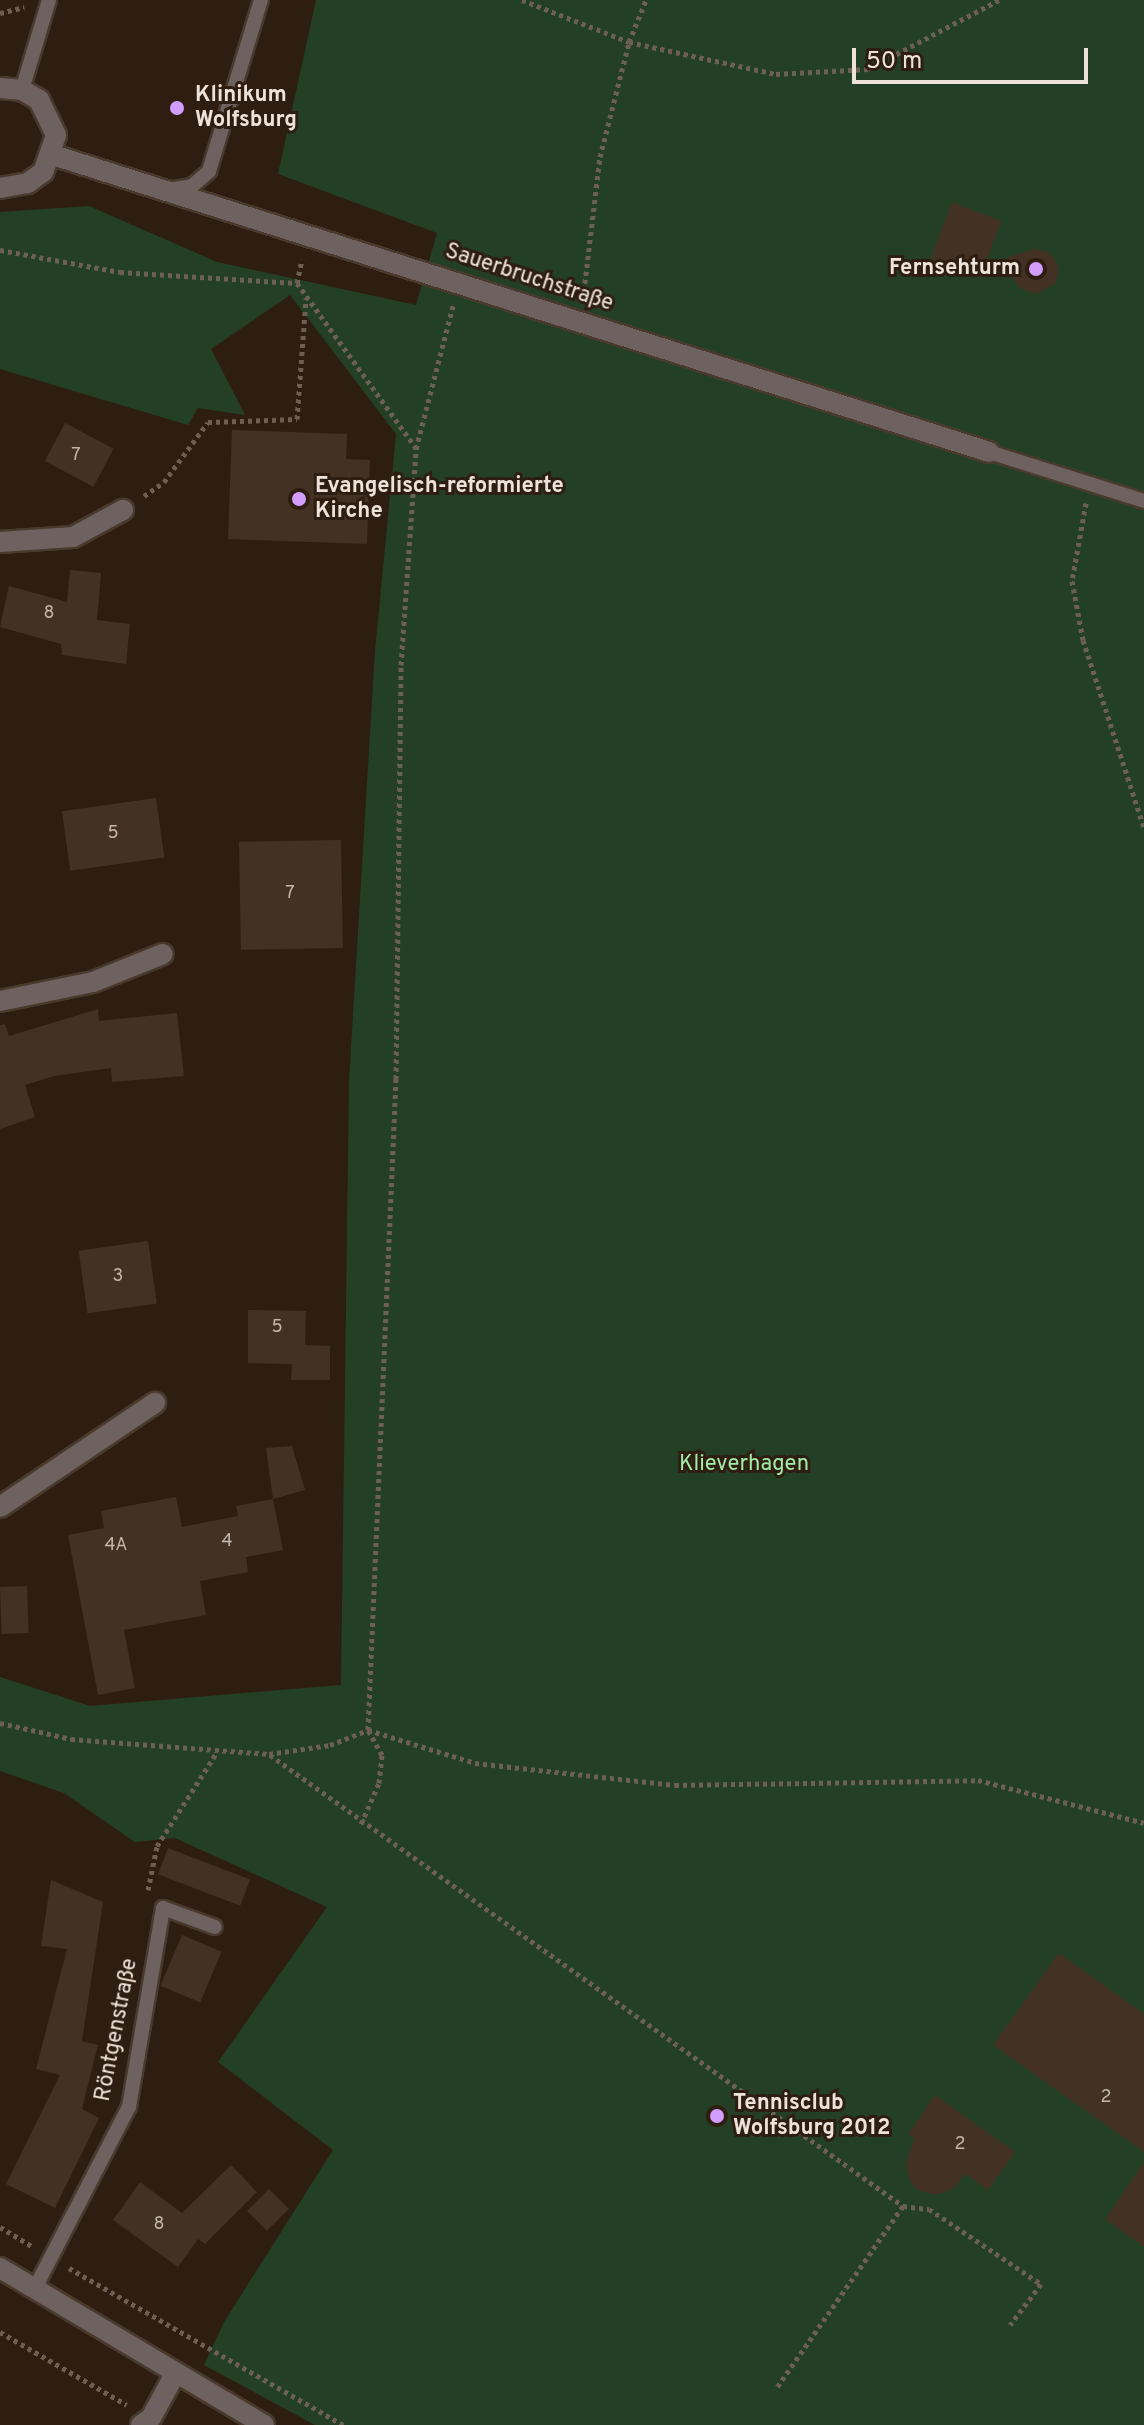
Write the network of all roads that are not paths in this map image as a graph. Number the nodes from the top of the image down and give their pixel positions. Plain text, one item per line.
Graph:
1 (49, 0) edge
2 (261, 0) edge
3 (0, 88) edge
4 (22, 90) junction
5 (53, 155) junction
6 (0, 188) edge
7 (168, 190) junction
8 (989, 452) joint
9 (1144, 501) edge
10 (123, 510) road end
11 (0, 542) edge
12 (163, 954) dead end
13 (0, 1001) edge
14 (155, 1403) dead end
15 (0, 1507) edge
16 (215, 1927) dead end
17 (0, 2268) edge
18 (34, 2290) junction
19 (175, 2374) junction
20 (146, 2422) edge
21 (264, 2425) edge

1 - 4 lane
2 - 7 lane
3 - 4 street
4 - 5 street
5 - 6 street
5 - 7 street, Sauerbruchstraße
7 - 8 street, Sauerbruchstraße
8 - 9 lane
10 - 11 street
12 - 13 street
14 - 15 street
16 - 18 lane, Röntgenstraße
17 - 18 street
18 - 19 street
19 - 20 street
19 - 21 street

